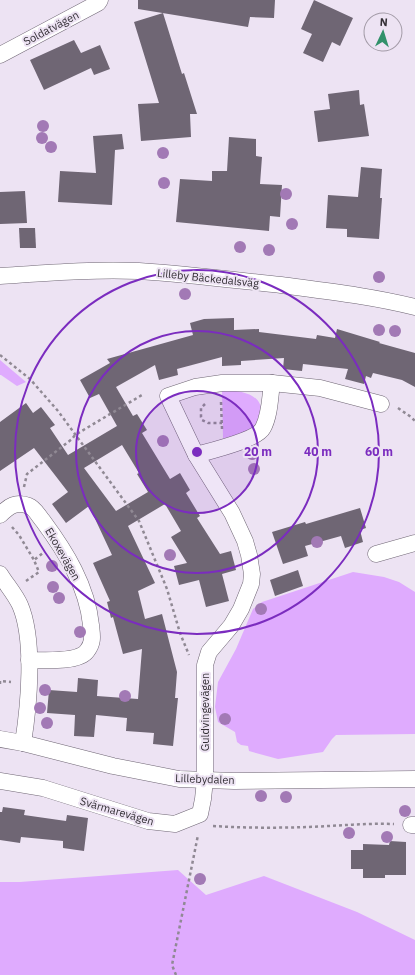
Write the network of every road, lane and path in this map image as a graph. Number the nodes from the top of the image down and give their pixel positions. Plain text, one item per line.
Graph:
1 (100, 0) edge
2 (0, 55) edge
3 (0, 276) edge
4 (415, 307) edge
5 (0, 355) edge
6 (272, 383) junction
7 (221, 384) junction
8 (142, 395) dead end
9 (216, 403) dead end
10 (222, 403) junction
11 (210, 404) dead end
12 (381, 404) dead end
13 (222, 424) junction
14 (75, 435) junction
15 (222, 447) junction
16 (196, 455) junction
17 (20, 503) junction
18 (5, 520) edge
19 (415, 543) edge
20 (59, 544) junction
21 (376, 554) dead end
22 (34, 560) junction
23 (0, 574) edge
24 (11, 591) junction
25 (29, 660) junction
26 (205, 665) junction
27 (0, 739) edge
28 (23, 743) junction
29 (415, 779) edge
30 (205, 780) junction
31 (0, 781) edge
32 (194, 823) junction
33 (413, 825) edge
34 (176, 975) edge

1 - 2 street, Soldatvägen
3 - 4 street, Lilleby Bäckedalsväg
5 - 14 path
6 - 7 street, Guldvingevägen
6 - 12 street, Guldvingevägen
6 - 15 street
7 - 10 path
7 - 16 street, Guldvingevägen
8 - 14 path
9 - 10 path
10 - 13 path
11 - 13 path
13 - 15 path
14 - 17 path
14 - 26 path
15 - 16 street
16 - 26 street, Guldvingevägen
17 - 18 street
17 - 20 street, Ekoxevägen
18 - 22 path
19 - 21 street
20 - 22 path
20 - 25 street, Ekoxevägen
22 - 24 path
23 - 24 street
24 - 25 street
25 - 28 street
26 - 30 street, Guldvingevägen
27 - 28 street, Lillebydalen
28 - 30 street, Lillebydalen
29 - 30 street, Lillebydalen
30 - 32 street
31 - 32 street, Svärmarevägen
32 - 33 path
32 - 34 path

